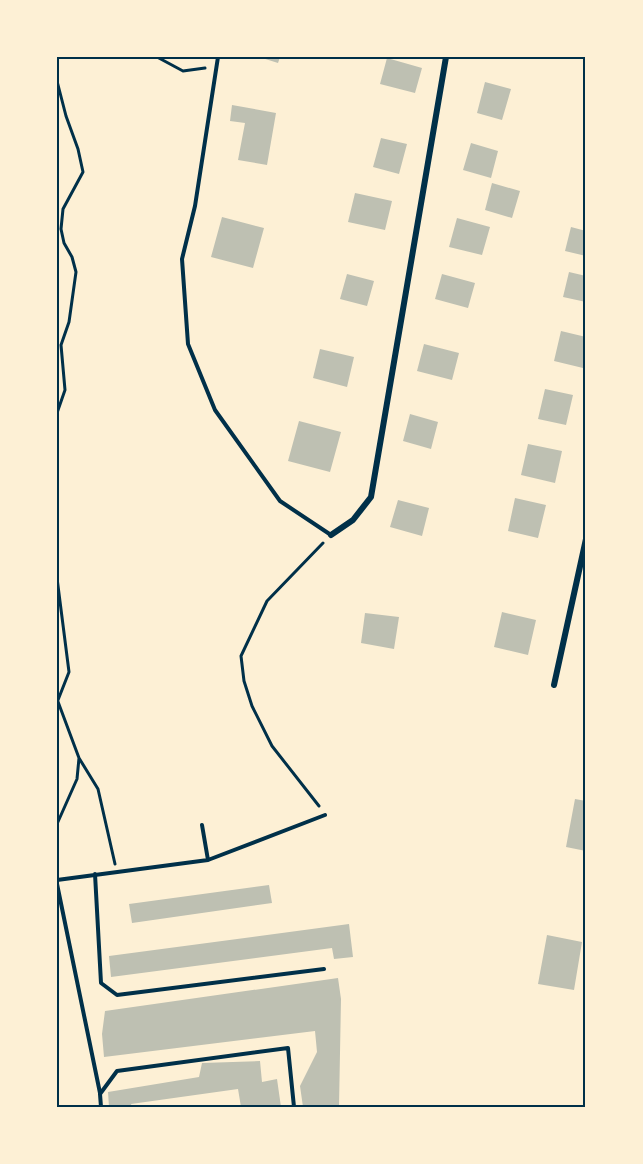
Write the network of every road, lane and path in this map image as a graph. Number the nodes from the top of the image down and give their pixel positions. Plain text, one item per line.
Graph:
1 (157, 57) edge
2 (218, 57) edge
3 (446, 57) edge
4 (217, 66) junction
5 (57, 81) edge
6 (57, 413) edge
7 (331, 535) junction
8 (586, 539) edge
9 (57, 578) edge
10 (554, 685) dead end
11 (57, 700) edge
12 (79, 758) junction
13 (325, 814) joint
14 (57, 824) edge
15 (202, 825) dead end
16 (208, 860) junction
17 (117, 871) junction
18 (95, 874) junction
19 (57, 882) edge
20 (324, 969) dead end
21 (100, 1094) junction
22 (101, 1107) edge
23 (294, 1107) edge

1 - 4 path
2 - 4 lane
3 - 7 street
4 - 7 lane
5 - 6 path
7 - 13 path
8 - 10 street
9 - 11 path
11 - 12 path
12 - 14 path
12 - 17 path
13 - 16 lane
15 - 16 lane
16 - 17 lane
17 - 18 lane
18 - 19 lane
18 - 20 lane
19 - 21 lane
21 - 22 lane
21 - 23 lane

